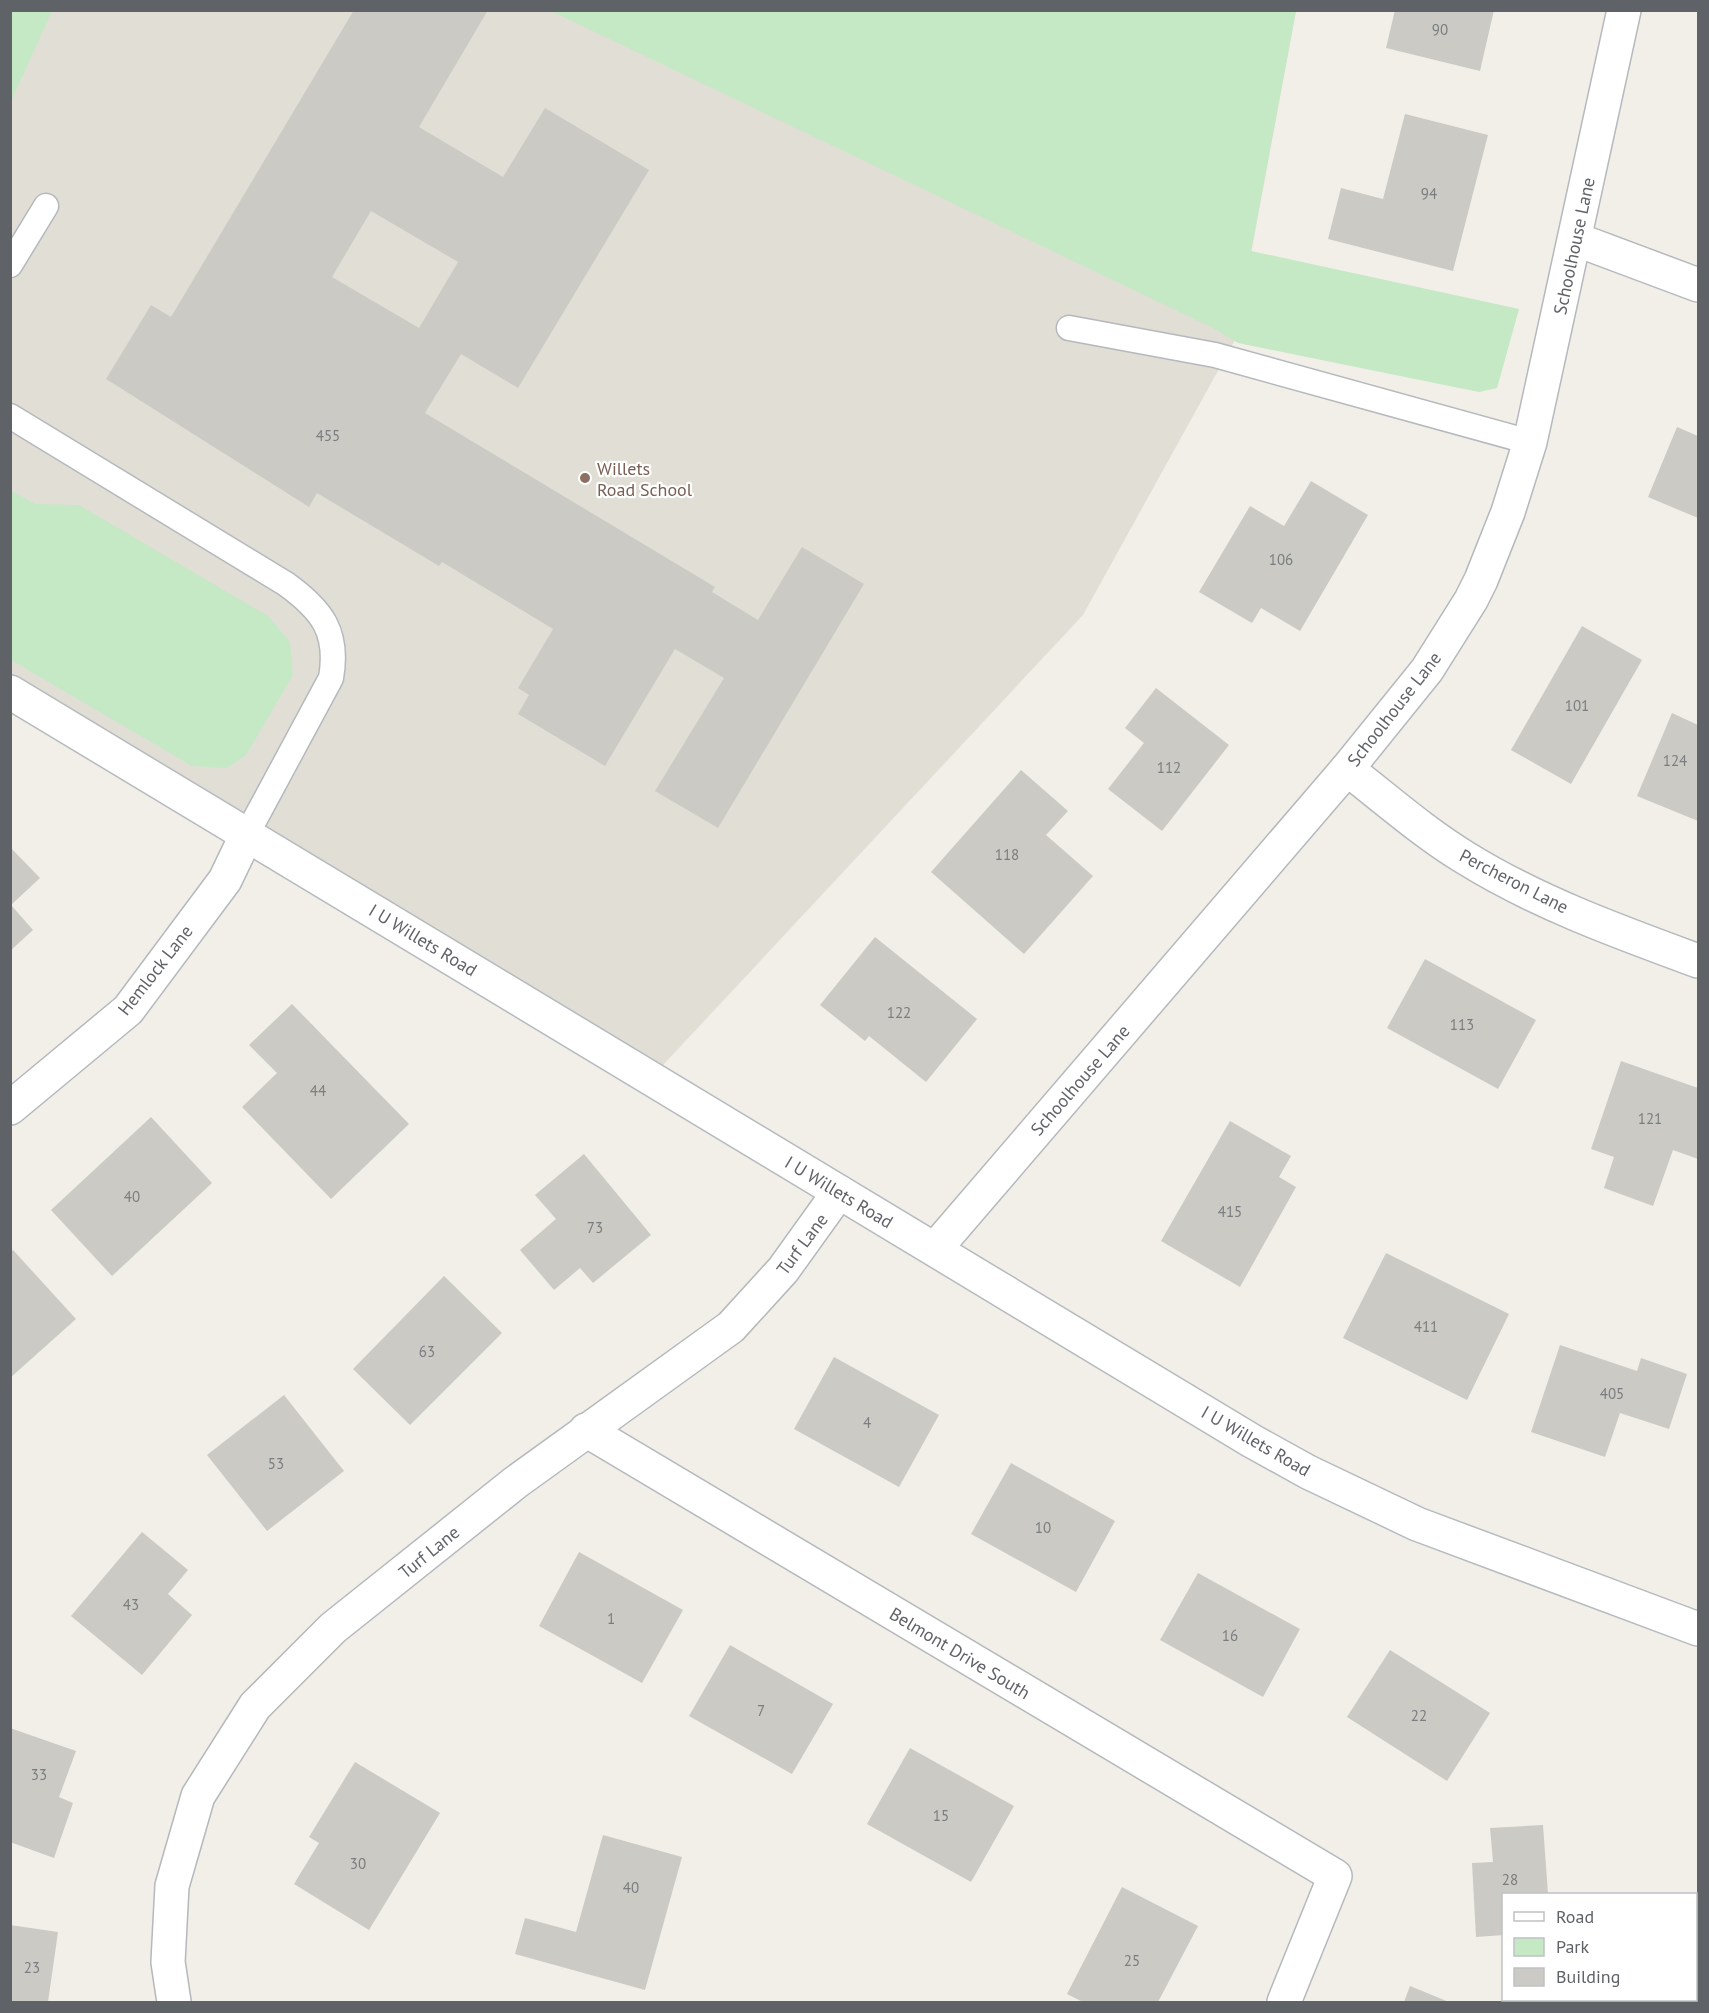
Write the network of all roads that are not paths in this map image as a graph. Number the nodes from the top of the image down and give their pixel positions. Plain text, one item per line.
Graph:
1 (1624, 10) edge
2 (46, 206) dead end
3 (1575, 239) junction
4 (10, 265) edge
5 (1698, 285) edge
6 (1069, 328) dead end
7 (10, 416) edge
8 (1530, 441) junction
9 (10, 692) edge
10 (1347, 769) junction
11 (246, 834) junction
12 (1698, 961) edge
13 (10, 1108) edge
14 (839, 1192) junction
15 (935, 1250) junction
16 (586, 1430) junction
17 (1698, 1629) edge
18 (174, 2002) edge
19 (1284, 2002) edge

1 - 3 street, Schoolhouse Lane
2 - 4 lane
3 - 5 street
3 - 8 street, Schoolhouse Lane
6 - 8 lane
7 - 11 lane
8 - 10 street, Schoolhouse Lane
9 - 11 street, I U Willets Road
10 - 12 street, Percheron Lane
10 - 15 street, Schoolhouse Lane
11 - 13 street, Hemlock Lane
11 - 14 street, I U Willets Road
14 - 15 street, I U Willets Road
14 - 16 street, Turf Lane
15 - 17 street, I U Willets Road
16 - 18 street, Turf Lane
16 - 19 street, Belmont Drive South

